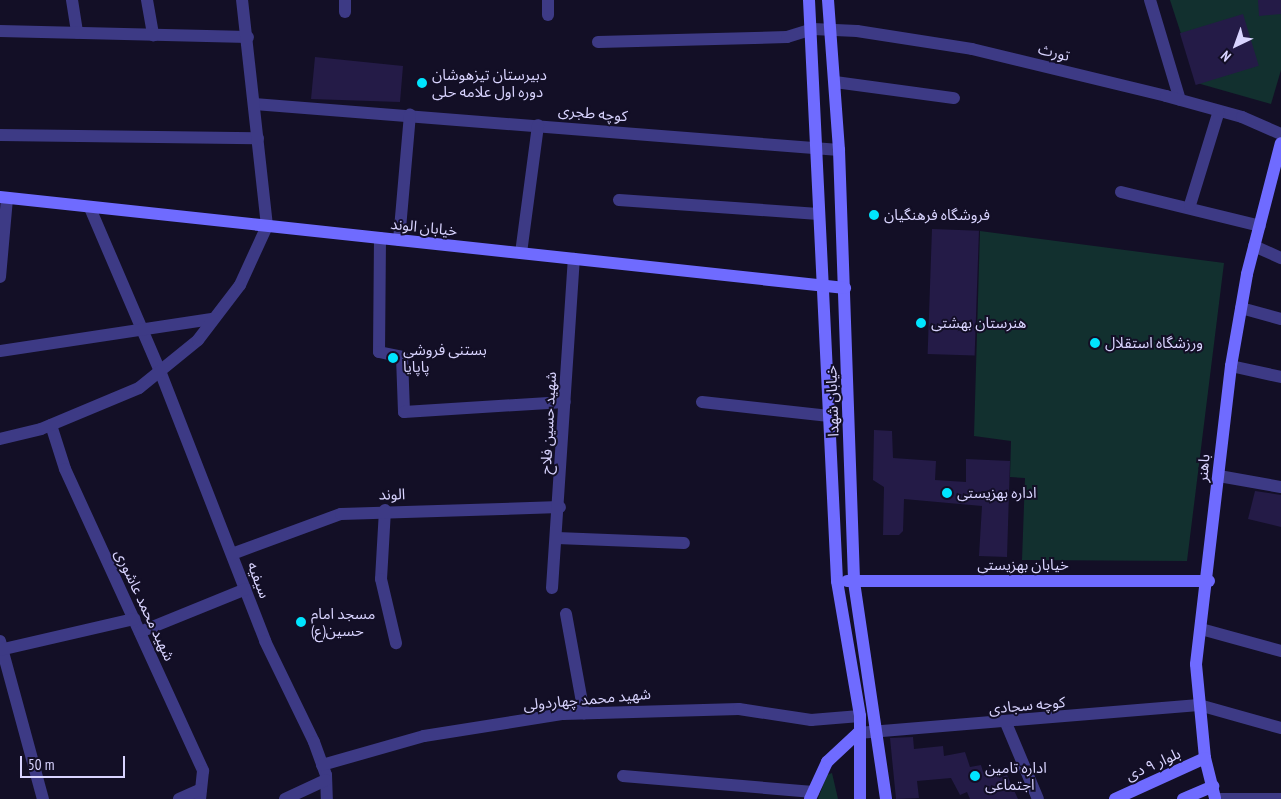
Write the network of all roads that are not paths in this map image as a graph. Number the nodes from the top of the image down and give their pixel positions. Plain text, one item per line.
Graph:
1 (72, 0) edge
2 (147, 0) edge
3 (242, 0) edge
4 (548, 0) edge
5 (810, 0) edge
6 (828, 0) edge
7 (1150, 0) edge
8 (548, 15) dead end
9 (813, 29) junction
10 (831, 29) junction
11 (0, 31) edge
12 (77, 33) junction
13 (153, 35) junction
14 (248, 37) junction
15 (598, 42) dead end
16 (835, 82) junction
17 (954, 98) dead end
18 (1180, 100) junction
19 (254, 104) junction
20 (1219, 111) junction
21 (410, 114) junction
22 (538, 125) junction
23 (1281, 134) edge
24 (0, 135) edge
25 (258, 138) junction
26 (1281, 147) edge
27 (815, 149) junction
28 (839, 150) junction
29 (1121, 192) dead end
30 (3, 198) edge
31 (619, 200) dead end
32 (1190, 205) junction
33 (90, 208) junction
34 (819, 214) junction
35 (267, 226) junction
36 (1260, 226) junction
37 (380, 238) junction
38 (399, 240) junction
39 (1254, 246) junction
40 (521, 253) junction
41 (1281, 258) edge
42 (574, 259) junction
43 (0, 277) edge
44 (822, 286) junction
45 (845, 288) junction
46 (1241, 308) junction
47 (212, 319) junction
48 (1281, 319) edge
49 (142, 330) junction
50 (0, 351) edge
51 (1231, 366) junction
52 (160, 371) junction
53 (1281, 378) edge
54 (565, 402) junction
55 (702, 402) dead end
56 (829, 416) junction
57 (51, 425) junction
58 (0, 439) edge
59 (1219, 476) junction
60 (1281, 487) edge
61 (560, 507) junction
62 (385, 510) junction
63 (557, 538) junction
64 (684, 543) dead end
65 (232, 554) junction
66 (1208, 581) junction
67 (837, 582) junction
68 (854, 582) junction
69 (552, 588) dead end
70 (246, 589) junction
71 (566, 614) dead end
72 (134, 620) junction
73 (1201, 629) junction
74 (140, 632) junction
75 (396, 643) dead end
76 (0, 647) edge
77 (1281, 651) edge
78 (1199, 705) junction
79 (584, 713) junction
80 (860, 716) junction
81 (1006, 723) junction
82 (1281, 728) edge
83 (858, 733) junction
84 (879, 733) junction
85 (1205, 758) junction
86 (322, 765) junction
87 (623, 776) dead end
88 (326, 780) junction
89 (201, 794) edge
90 (1215, 794) edge
91 (811, 796) edge
92 (43, 799) edge
93 (179, 799) edge
94 (285, 799) edge
95 (327, 799) edge
96 (860, 799) edge
97 (886, 799) edge
98 (1038, 799) edge
99 (1115, 799) edge
100 (1183, 799) edge
101 (1281, 799) edge

1 - 12 street
2 - 13 street
3 - 14 street
4 - 8 street
5 - 9 street, خیابان شهدا
6 - 10 street, خیابان شهدا
7 - 18 street
9 - 10 street, تورث
9 - 15 street, تورث
9 - 27 street, خیابان شهدا
10 - 16 street, خیابان شهدا
10 - 18 street, تورث
11 - 12 street
12 - 13 street
13 - 14 street
14 - 19 street
16 - 17 street
16 - 28 street, خیابان شهدا
18 - 20 street, تورث
19 - 21 street, کوچه طجری
19 - 25 street
20 - 23 street, تورث
20 - 32 street
21 - 22 street, کوچه طجری
21 - 38 street
22 - 27 street, کوچه طجری
22 - 40 street
24 - 25 street
25 - 35 street
26 - 36 street, باهنر
27 - 28 street, کوچه طجری
27 - 34 street, خیابان شهدا
28 - 45 street, خیابان شهدا
29 - 32 street
30 - 33 street, خیابان الوند
30 - 43 street
31 - 34 street
32 - 36 street
33 - 35 street, خیابان الوند
33 - 49 street, سیفیه
34 - 44 street, خیابان شهدا
35 - 37 street, خیابان الوند
35 - 47 street
36 - 39 street, باهنر
37 - 38 street, خیابان الوند
37 - 54 street
38 - 40 street, خیابان الوند
39 - 41 street
39 - 46 street, باهنر
40 - 42 street, خیابان الوند
42 - 44 street, خیابان الوند
42 - 54 street, شهید حسین فلاح
44 - 45 street, خیابان الوند
44 - 56 street, خیابان شهدا
45 - 68 street, خیابان شهدا
46 - 48 street
46 - 51 street, باهنر
47 - 49 street
47 - 52 street
49 - 50 street
49 - 52 street, سیفیه
51 - 53 street
51 - 59 street, باهنر
52 - 57 street
52 - 65 street, سیفیه
54 - 61 street, شهید حسین فلاح
55 - 56 street
56 - 67 street, خیابان شهدا
57 - 58 street
57 - 72 street, شهید محمد عاشوری
59 - 60 street
59 - 66 street, باهنر
61 - 62 street, الوند
61 - 63 street, شهید حسین فلاح
62 - 65 street, الوند
62 - 75 street
63 - 64 street
63 - 69 street, شهید حسین فلاح
65 - 70 street, سیفیه
66 - 68 street, خیابان بهزیستی
66 - 73 street, باهنر
67 - 68 street, خیابان بهزیستی
67 - 80 street, خیابان شهدا
68 - 84 street, خیابان شهدا
70 - 74 street
70 - 86 street, سیفیه
71 - 79 street
72 - 74 street, شهید محمد عاشوری
72 - 76 street
73 - 77 street
73 - 78 street, باهنر
74 - 89 street, شهید محمد عاشوری
76 - 92 street
78 - 81 street, کوچه سجادی
78 - 82 street
78 - 85 street, باهنر
79 - 80 street, شهید محمد چهاردولی
79 - 86 street, شهید محمد چهاردولی
80 - 83 street, خیابان شهدا
81 - 84 street, کوچه سجادی
81 - 98 street
83 - 84 street, کوچه سجادی
83 - 91 street
83 - 96 street, خیابان شهدا
84 - 97 street, خیابان شهدا
85 - 90 street, باهنر
85 - 99 street, بلوار ۹ دی
86 - 88 street, سیفیه
87 - 91 street
88 - 94 street
88 - 95 street, سیفیه
89 - 93 street
90 - 100 street
90 - 101 street

